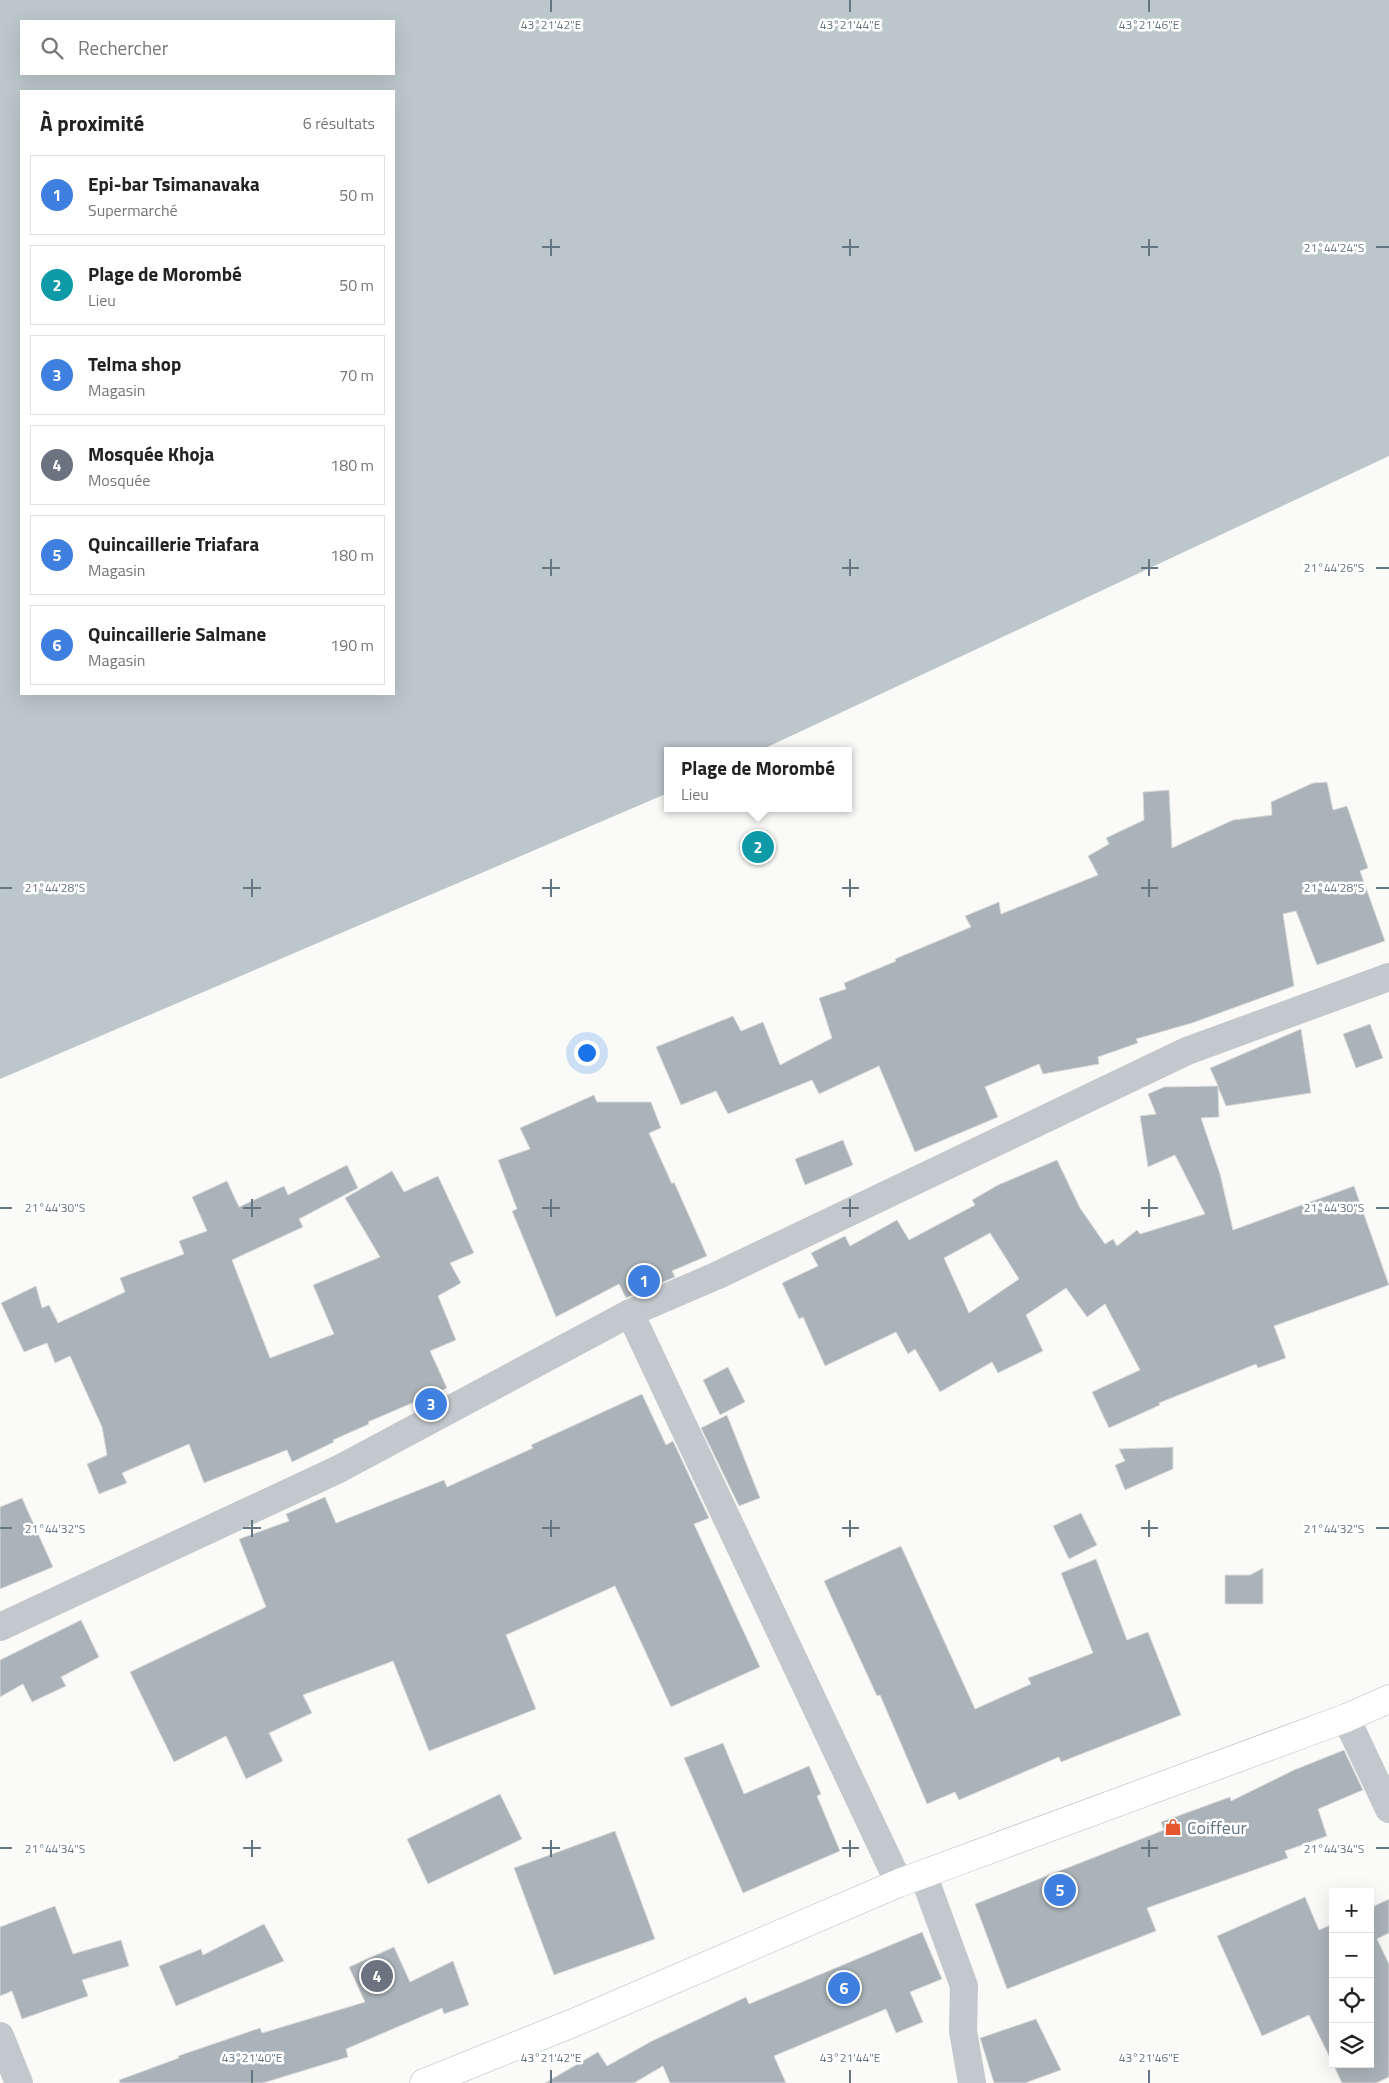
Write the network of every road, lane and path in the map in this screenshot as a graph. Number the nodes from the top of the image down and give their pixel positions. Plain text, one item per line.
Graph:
1 (1389, 977) edge
2 (630, 1313) junction
3 (0, 1627) edge
4 (1389, 1699) edge
5 (1346, 1718) junction
6 (1389, 1809) edge
7 (911, 1878) junction
8 (0, 2036) edge
9 (19, 2083) edge
10 (424, 2083) edge
11 (972, 2083) edge

1 - 2 street
2 - 3 street
2 - 7 street
4 - 5 street
5 - 6 street
5 - 7 street
7 - 10 street
7 - 11 street
8 - 9 street

